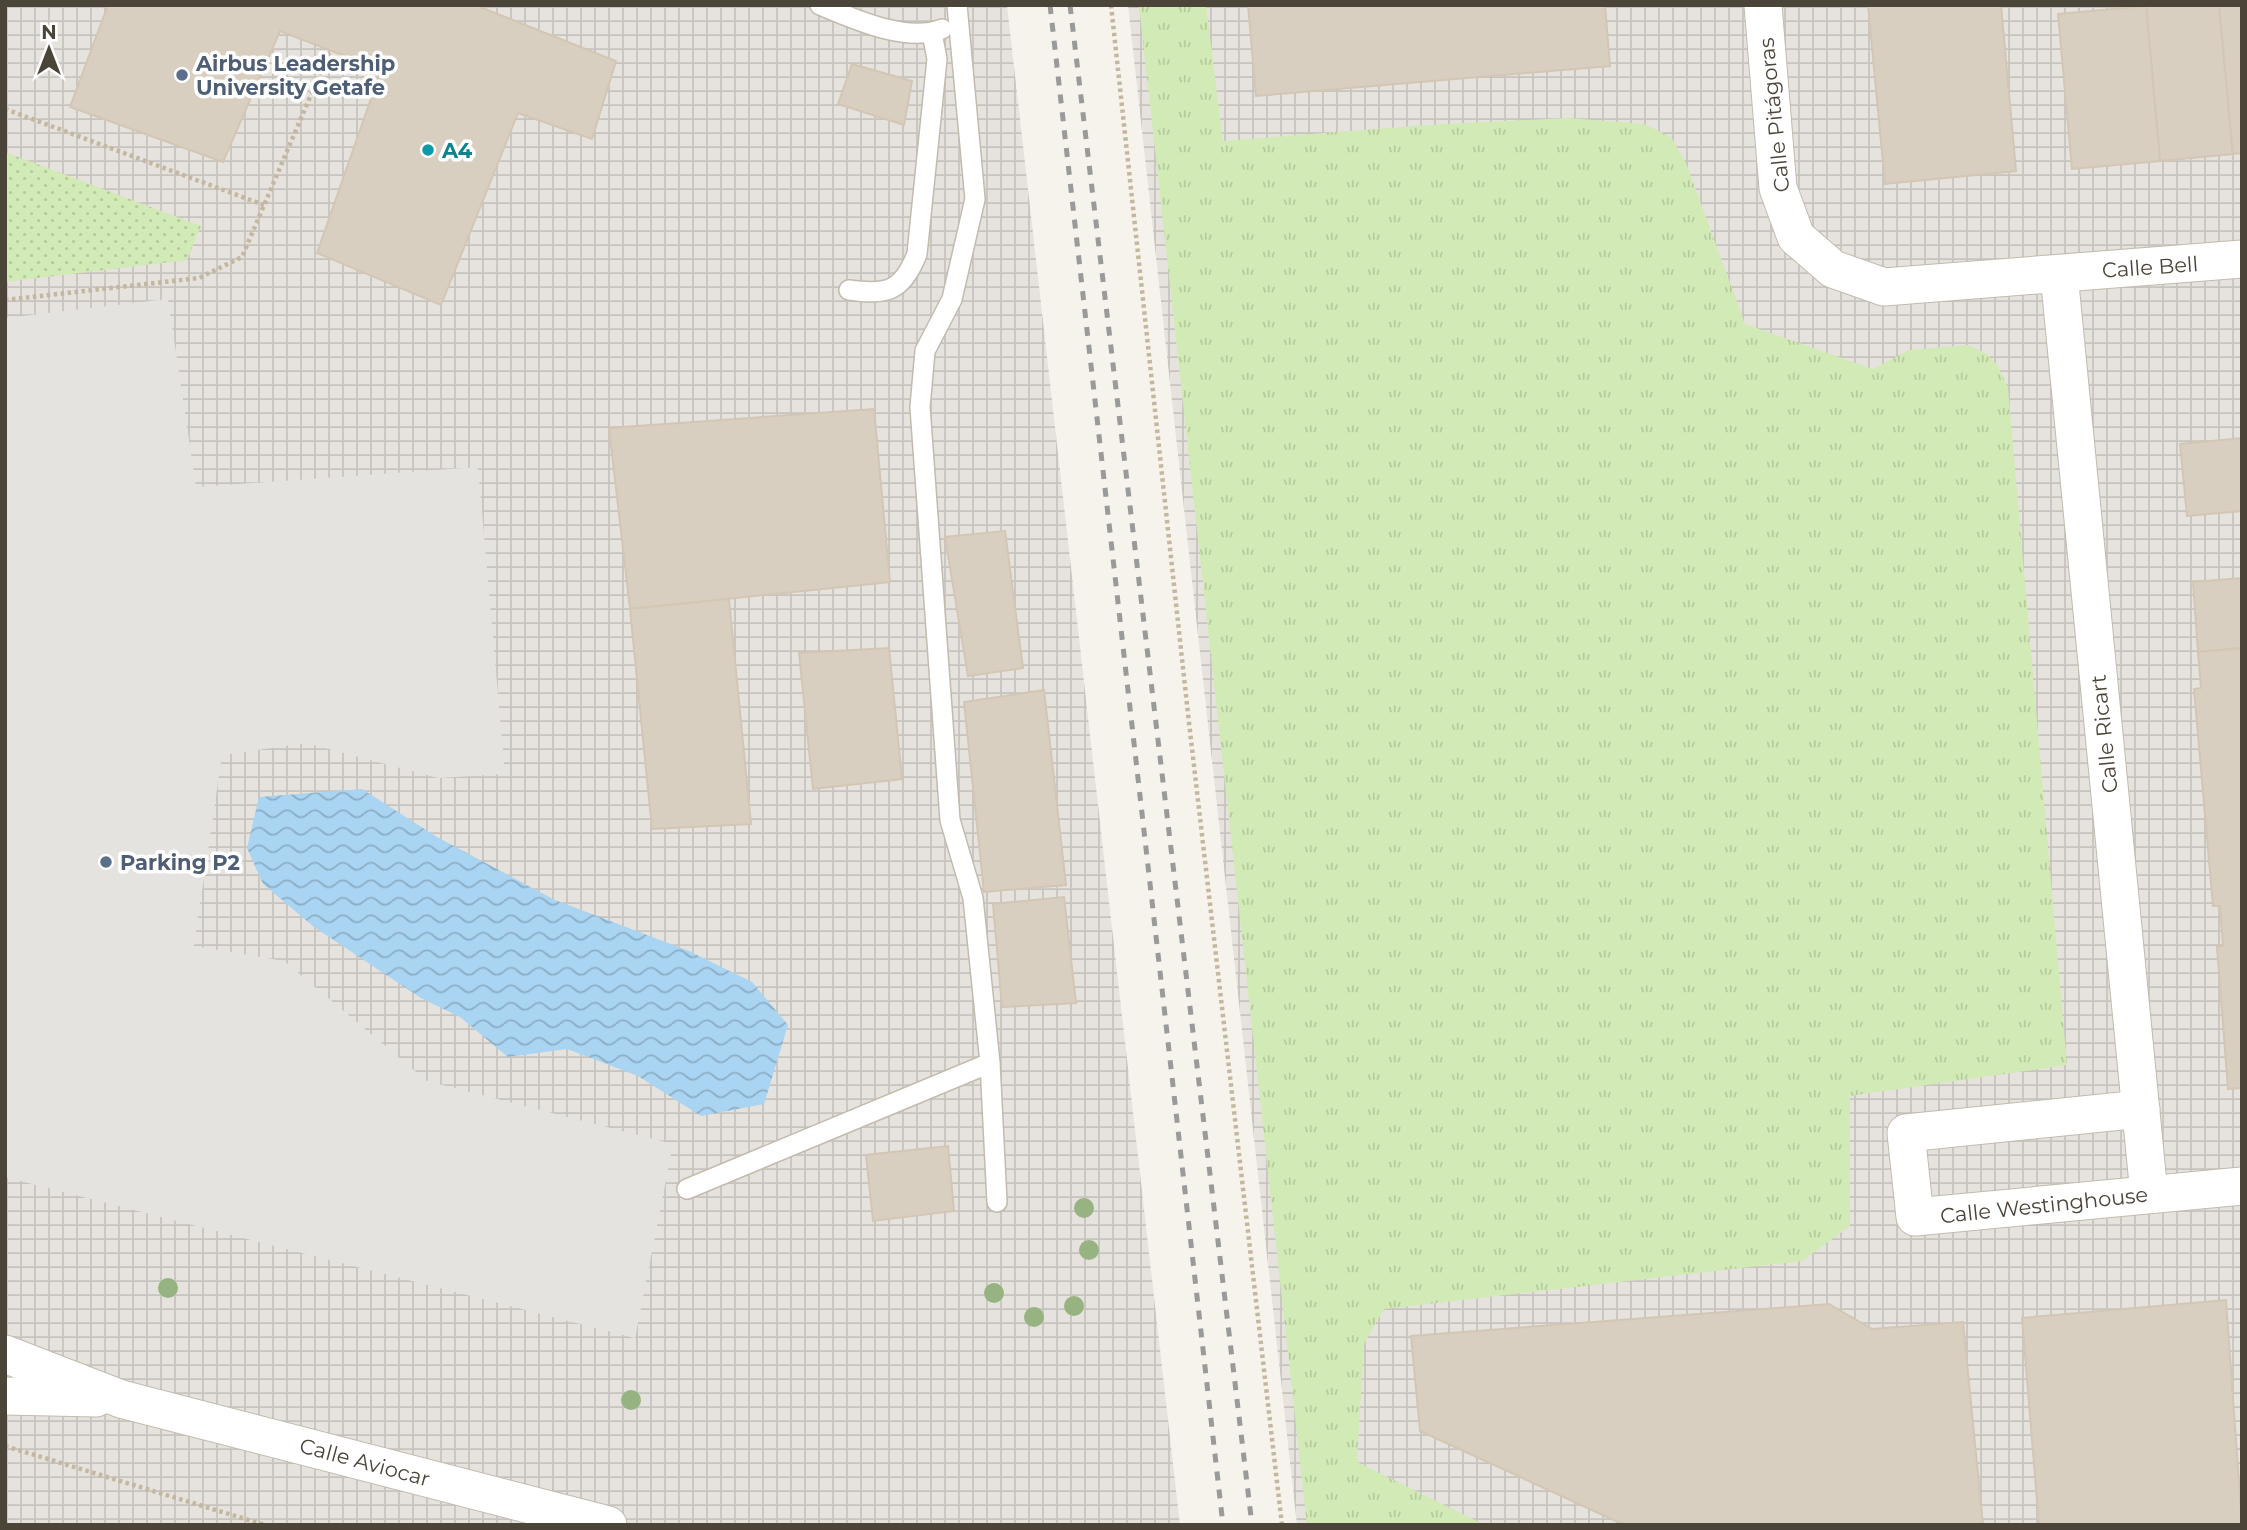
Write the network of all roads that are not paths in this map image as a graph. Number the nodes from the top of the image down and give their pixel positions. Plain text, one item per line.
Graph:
1 (820, 5) edge
2 (1763, 5) edge
3 (957, 10) edge
4 (932, 33) junction
5 (2242, 259) edge
6 (2059, 274) junction
7 (849, 290) dead end
8 (990, 1063) junction
9 (2141, 1109) junction
10 (2242, 1186) edge
11 (687, 1189) dead end
12 (2149, 1194) junction
13 (997, 1202) dead end
14 (5, 1354) edge
15 (5, 1396) edge
16 (121, 1399) junction
17 (608, 1525) edge

1 - 4 lane
2 - 6 street, Calle Pitágoras
3 - 4 lane
3 - 8 lane
4 - 7 lane
5 - 6 street, Calle Bell
6 - 9 street, Calle Ricart
8 - 11 lane
8 - 13 lane
9 - 12 street, Calle Ricart
9 - 12 street, Calle Westinghouse
10 - 12 street, Calle Westinghouse
14 - 16 street
15 - 16 street
16 - 17 street, Calle Aviocar

